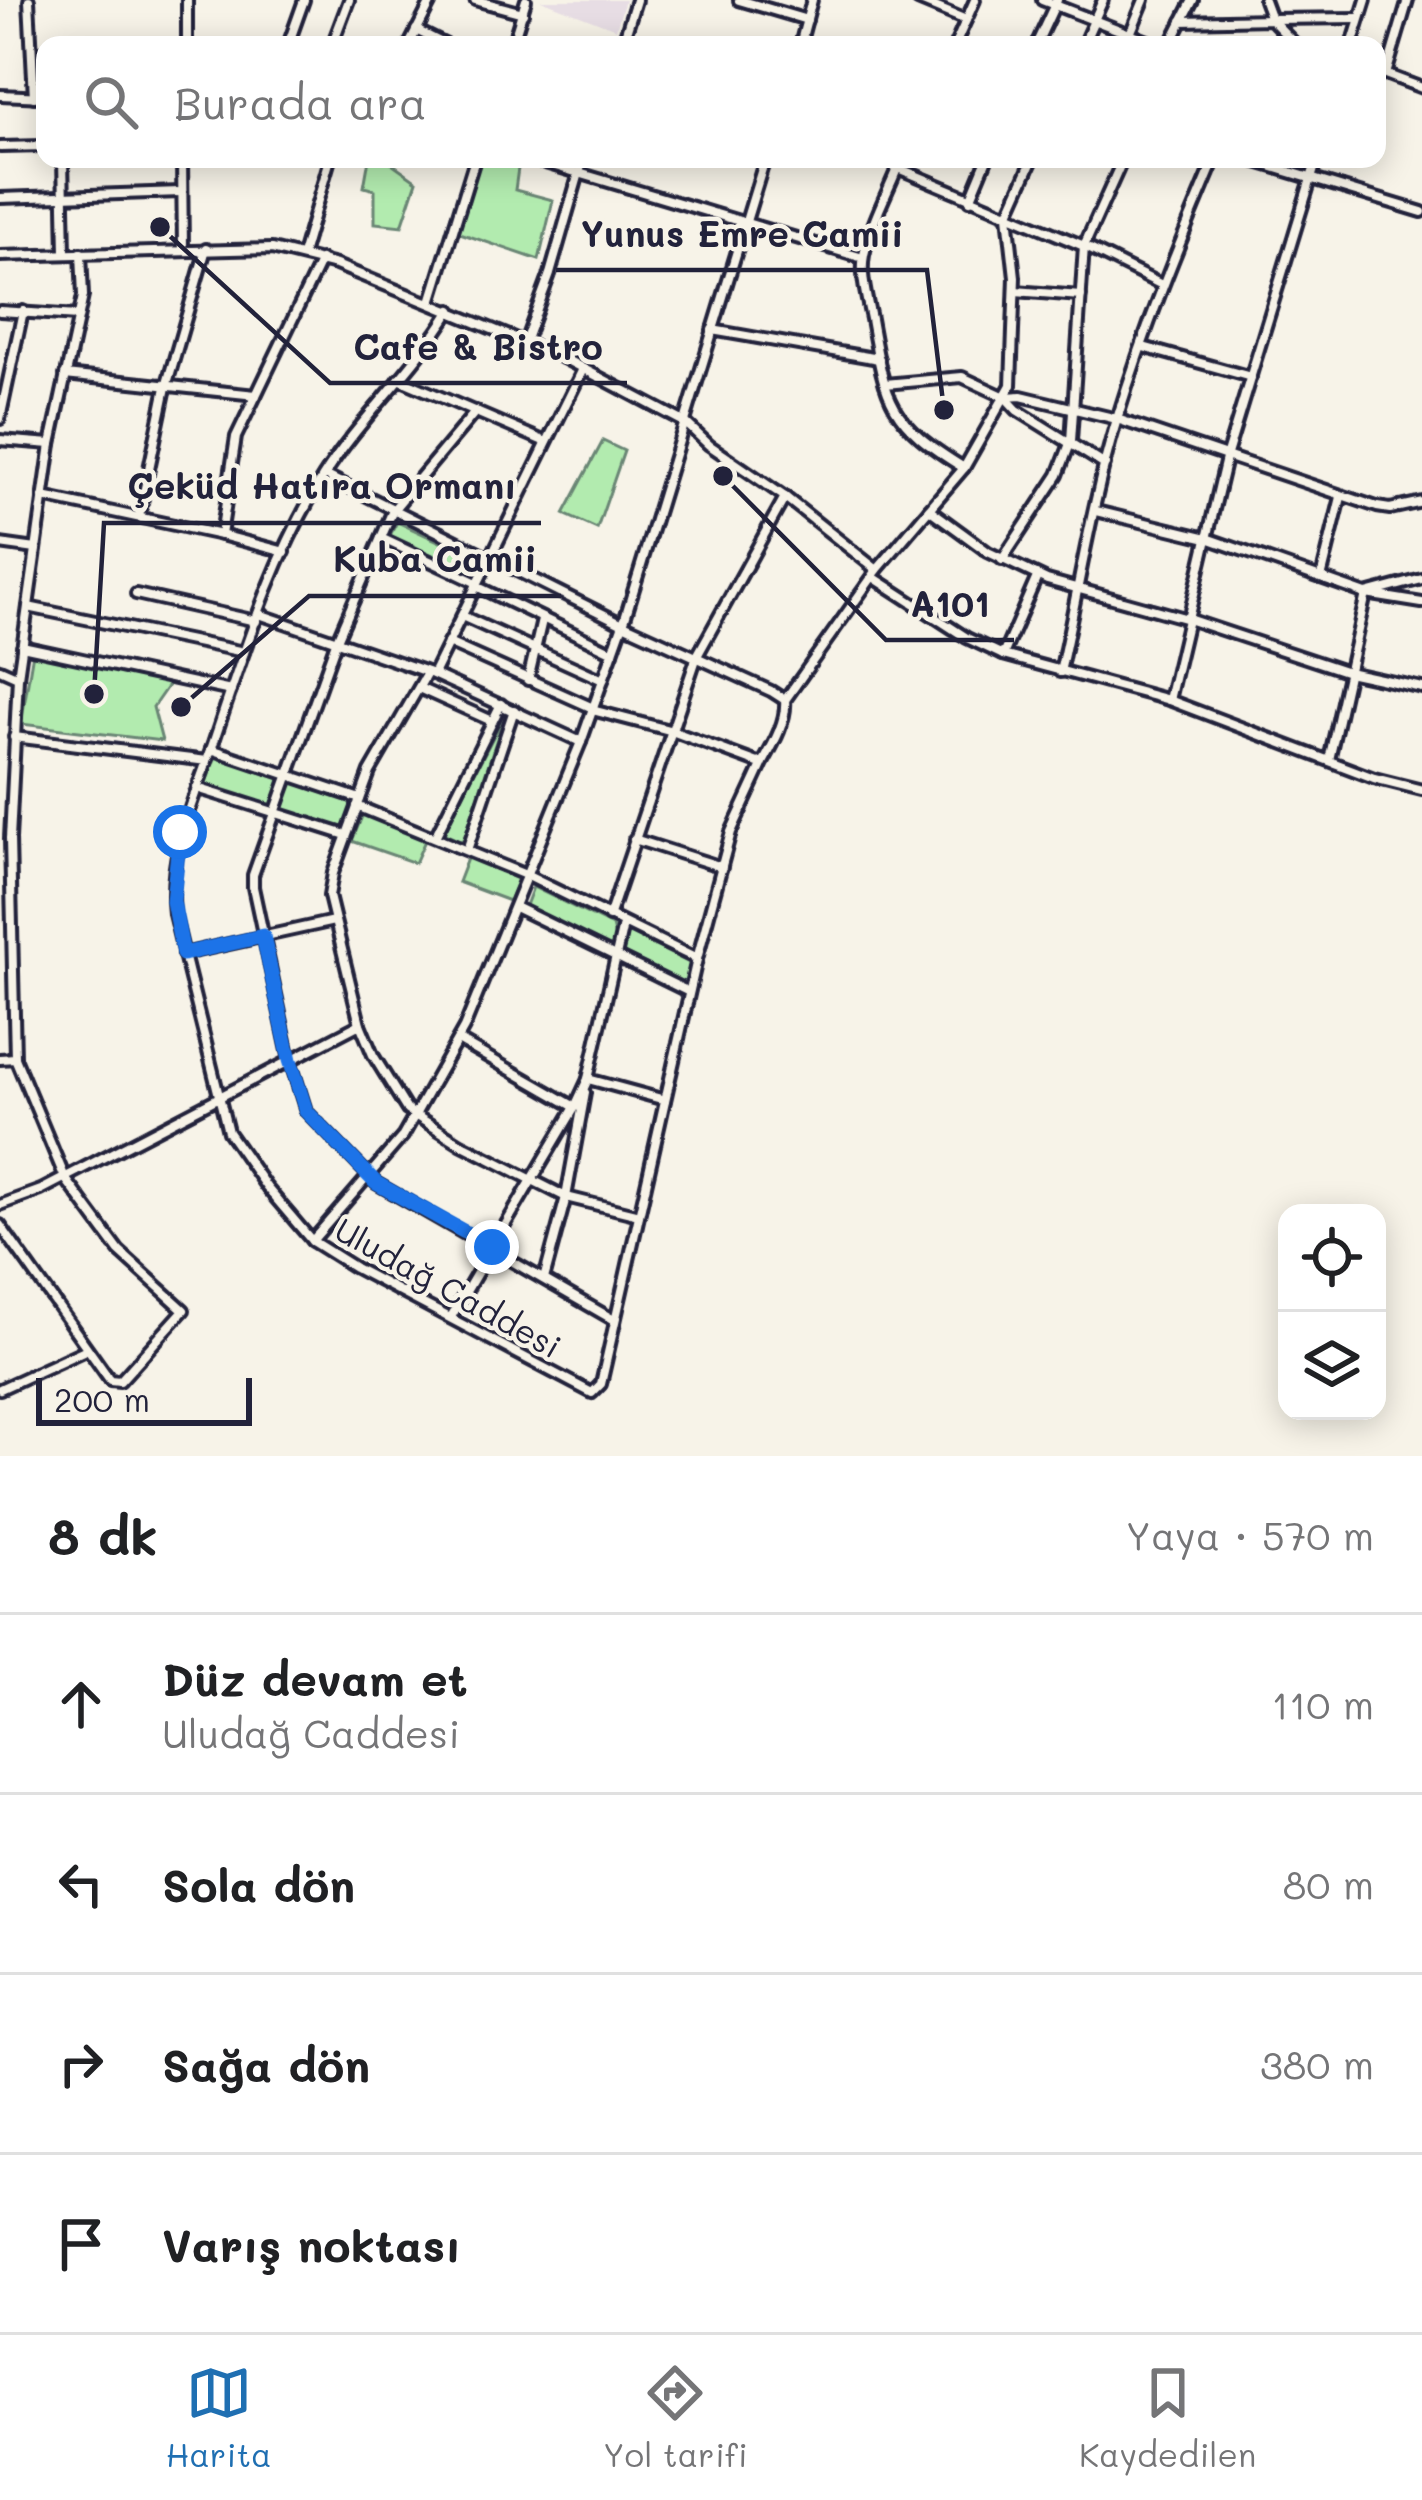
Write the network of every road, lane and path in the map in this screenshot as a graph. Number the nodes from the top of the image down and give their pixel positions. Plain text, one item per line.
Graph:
1 (28, 0) edge
2 (188, 0) edge
3 (304, 0) edge
4 (349, 0) edge
5 (432, 0) edge
6 (475, 0) edge
7 (526, 0) edge
8 (636, 0) edge
9 (739, 0) edge
10 (812, 0) edge
11 (918, 0) edge
12 (975, 0) edge
13 (1042, 0) edge
14 (1103, 0) edge
15 (1144, 0) edge
16 (1193, 0) edge
17 (1264, 0) edge
18 (1366, 0) edge
19 (1408, 0) edge
20 (1056, 3) edge
21 (523, 13) junction
22 (1360, 18) junction
23 (1271, 19) junction
24 (807, 20) junction
25 (966, 20) junction
26 (1094, 20) junction
27 (1182, 21) junction
28 (1278, 28) junction
29 (416, 30) junction
30 (1130, 34) junction
31 (187, 36) edge
32 (291, 36) edge
33 (335, 36) edge
34 (413, 36) edge
35 (428, 36) edge
36 (515, 36) edge
37 (625, 36) edge
38 (803, 36) edge
39 (959, 36) edge
40 (1040, 36) edge
41 (1087, 36) edge
42 (1135, 36) edge
43 (1174, 36) edge
44 (1276, 36) edge
45 (1286, 36) edge
46 (1355, 36) edge
47 (1386, 59) edge
48 (1386, 75) edge
49 (1422, 88) edge
50 (0, 94) edge
51 (34, 97) joint
52 (36, 146) edge
53 (0, 147) edge
54 (63, 168) edge
55 (182, 168) edge
56 (327, 168) edge
57 (472, 168) edge
58 (562, 168) edge
59 (580, 168) edge
60 (762, 168) edge
61 (898, 168) edge
62 (909, 168) edge
63 (983, 168) edge
64 (1029, 168) edge
65 (1119, 168) edge
66 (1210, 168) edge
67 (1281, 168) edge
68 (1314, 168) edge
69 (578, 173) junction
70 (1312, 176) junction
71 (181, 192) junction
72 (64, 194) junction
73 (0, 199) edge
74 (970, 200) junction
75 (1422, 212) edge
76 (1008, 214) junction
77 (746, 222) junction
78 (1084, 246) junction
79 (206, 249) junction
80 (183, 250) junction
81 (64, 253) junction
82 (81, 254) junction
83 (302, 255) junction
84 (0, 256) edge
85 (863, 259) junction
86 (321, 260) junction
87 (1162, 285) junction
88 (1015, 291) junction
89 (1081, 296) junction
90 (431, 302) junction
91 (451, 310) junction
92 (0, 311) edge
93 (23, 311) junction
94 (78, 316) junction
95 (712, 330) junction
96 (525, 342) junction
97 (1143, 347) junction
98 (879, 359) junction
99 (583, 369) junction
100 (65, 375) junction
101 (1251, 377) junction
102 (400, 379) junction
103 (885, 384) junction
104 (166, 386) junction
105 (4, 387) edge
106 (256, 395) junction
107 (1005, 397) junction
108 (1075, 409) junction
109 (476, 411) junction
110 (1117, 418) junction
111 (0, 419) edge
112 (686, 423) junction
113 (0, 440) edge
114 (546, 442) junction
115 (1071, 442) junction
116 (51, 445) junction
117 (1227, 454) junction
118 (1105, 465) junction
119 (964, 468) junction
120 (325, 475) junction
121 (43, 497) junction
122 (785, 497) junction
123 (1341, 497) junction
124 (1422, 502) edge
125 (929, 509) junction
126 (393, 510) junction
127 (1096, 511) junction
128 (139, 517) junction
129 (220, 535) junction
130 (381, 538) junction
131 (1207, 538) junction
132 (0, 544) edge
133 (36, 548) junction
134 (285, 552) junction
135 (490, 556) junction
136 (1002, 560) junction
137 (875, 574) junction
138 (1037, 577) junction
139 (1321, 578) junction
140 (1422, 579) edge
141 (477, 585) junction
142 (1078, 590) junction
143 (136, 594) dead end
144 (1366, 594) junction
145 (1422, 603) edge
146 (27, 607) junction
147 (462, 616) junction
148 (257, 617) junction
149 (1188, 619) junction
150 (542, 620) junction
151 (623, 624) junction
152 (336, 642) junction
153 (448, 644) junction
154 (22, 646) junction
155 (536, 650) junction
156 (244, 652) junction
157 (613, 652) junction
158 (1003, 655) junction
159 (697, 656) junction
160 (0, 669) edge
161 (1060, 672) junction
162 (1348, 672) junction
163 (430, 673) junction
164 (18, 676) junction
165 (528, 680) junction
166 (603, 680) junction
167 (418, 688) junction
168 (1422, 688) edge
169 (231, 691) junction
170 (785, 700) junction
171 (1169, 700) junction
172 (501, 704) junction
173 (593, 709) junction
174 (514, 710) junction
175 (492, 721) junction
176 (669, 730) junction
177 (14, 737) junction
178 (581, 742) junction
179 (211, 749) junction
180 (1329, 760) junction
181 (207, 761) junction
182 (764, 761) junction
183 (289, 774) junction
184 (12, 786) junction
185 (0, 787) edge
186 (197, 788) junction
187 (1422, 790) edge
188 (359, 802) junction
189 (275, 811) junction
190 (346, 836) junction
191 (435, 837) junction
192 (634, 838) junction
193 (5, 839) edge
194 (467, 850) junction
195 (722, 867) junction
196 (528, 876) junction
197 (515, 907) junction
198 (608, 917) junction
199 (334, 921) junction
200 (623, 926) junction
201 (263, 936) junction
202 (0, 944) edge
203 (11, 944) junction
204 (183, 954) junction
205 (616, 957) junction
206 (697, 959) junction
207 (689, 992) junction
208 (360, 1024) junction
209 (458, 1040) junction
210 (15, 1058) junction
211 (0, 1059) edge
212 (290, 1060) junction
213 (588, 1079) junction
214 (217, 1098) junction
215 (665, 1100) junction
216 (575, 1107) junction
217 (417, 1116) junction
218 (370, 1177) junction
219 (65, 1178) junction
220 (532, 1180) junction
221 (566, 1196) junction
222 (0, 1204) edge
223 (639, 1215) junction
224 (0, 1225) edge
225 (312, 1240) junction
226 (492, 1247) junction
227 (544, 1279) junction
228 (451, 1317) junction
229 (614, 1320) junction
230 (86, 1350) junction
231 (0, 1389) edge

1 - 51 street
2 - 31 street
3 - 32 street
4 - 33 street
5 - 29 street
6 - 21 street
7 - 21 street
8 - 37 street
9 - 24 street
10 - 24 street
11 - 25 street
12 - 25 street
13 - 20 street
14 - 26 street
15 - 30 street
16 - 27 street
17 - 23 street
18 - 22 street
19 - 47 street
20 - 26 street
20 - 40 street
21 - 36 street
22 - 23 street
22 - 46 street
23 - 27 street
23 - 28 street
24 - 38 street
25 - 39 street
26 - 30 street
26 - 41 street
27 - 43 street
28 - 44 street
28 - 45 street
29 - 34 street
29 - 35 street
30 - 42 street
48 - 49 street
50 - 51 street
52 - 53 street
54 - 72 street
55 - 71 street
56 - 83 street
57 - 90 street
58 - 69 street
59 - 69 street
60 - 77 street
61 - 85 street
62 - 74 street
63 - 74 street
64 - 76 street
65 - 78 street
66 - 87 street
67 - 70 street
68 - 70 street
69 - 77 street
69 - 96 street
70 - 75 street
70 - 101 street
71 - 72 street
71 - 80 street
72 - 73 street
72 - 81 street
74 - 76 street
76 - 78 street
76 - 88 street
77 - 85 street
77 - 95 street
78 - 87 street
78 - 89 street
79 - 80 street
79 - 83 street
79 - 104 street
80 - 82 street
81 - 82 street
81 - 84 street
82 - 94 street
83 - 86 street
85 - 98 street
86 - 90 street
86 - 106 street
87 - 97 street
88 - 89 street
88 - 107 street
89 - 108 street
90 - 91 street
91 - 96 street
91 - 102 street, Uludağ Caddesi
92 - 93 street
93 - 94 street
93 - 105 street
94 - 100 street
95 - 98 street
95 - 112 street
96 - 99 street
97 - 101 street
97 - 110 street
98 - 103 street
99 - 112 street
99 - 114 street
100 - 104 street
100 - 116 street
101 - 117 street
102 - 109 street
102 - 120 street, Uludağ Caddesi
103 - 107 street
103 - 119 street
104 - 106 street
104 - 128 street
105 - 111 street
106 - 129 street
107 - 108 street
107 - 115 street
107 - 119 street
108 - 110 street
108 - 115 street
109 - 114 street
109 - 126 street
110 - 117 street
110 - 118 street
112 - 122 street
112 - 151 street
113 - 116 street
114 - 135 street
115 - 118 street
115 - 136 street
116 - 121 street
117 - 123 street
117 - 131 street
118 - 127 street
119 - 125 street
120 - 126 street
120 - 134 street, Uludağ Caddesi
121 - 128 street
121 - 133 street
122 - 137 street
122 - 159 street
123 - 124 street
123 - 139 street
125 - 136 street
125 - 137 street
126 - 130 street
126 - 135 street
127 - 131 street
127 - 142 street
128 - 129 street
129 - 134 street
130 - 141 street
130 - 152 street
131 - 139 street
131 - 149 street
132 - 133 street
133 - 146 street
134 - 148 street, Uludağ Caddesi
135 - 141 street
135 - 151 street
136 - 138 street
137 - 158 street
137 - 170 street
138 - 142 street
138 - 158 street
139 - 144 street
140 - 144 street
141 - 147 street
141 - 150 street
142 - 149 street
142 - 161 street
143 - 148 street
144 - 145 street
144 - 162 street
146 - 154 street
146 - 156 street
147 - 153 street
147 - 155 street
148 - 152 street
148 - 156 street, Uludağ Caddesi
149 - 162 street
149 - 171 street
150 - 155 street
150 - 157 street
151 - 157 street
151 - 159 street
152 - 163 street
152 - 183 street
153 - 163 street
153 - 165 street
154 - 164 street
154 - 169 street
155 - 165 street
155 - 166 street
156 - 169 street, Uludağ Caddesi
157 - 166 street
158 - 161 street
159 - 170 street
159 - 176 street
160 - 164 street
161 - 171 street
162 - 168 street
162 - 180 street
163 - 167 street
163 - 172 street
164 - 177 street
165 - 173 street
166 - 173 street
167 - 175 street
167 - 188 street
169 - 179 street, Uludağ Caddesi
170 - 182 street
171 - 180 street
172 - 174 street
172 - 175 street
173 - 176 street
173 - 178 street
174 - 178 street
174 - 194 street
175 - 191 street
176 - 182 street
176 - 192 street
177 - 181 street
177 - 184 street
178 - 196 street
179 - 181 street, Uludağ Caddesi
179 - 183 street
180 - 187 street
181 - 186 street, Uludağ Caddesi
182 - 195 street
183 - 188 street
183 - 189 street
184 - 185 street
184 - 193 street
186 - 189 street
186 - 204 street, Uludağ Caddesi
188 - 190 street
188 - 191 street
189 - 190 street
189 - 201 street
190 - 199 street
191 - 194 street
192 - 195 street
192 - 198 street
193 - 203 street
194 - 196 street
195 - 206 street
196 - 197 street
196 - 198 street
197 - 205 street
197 - 209 street
198 - 200 street
199 - 201 street
199 - 208 street
200 - 205 street
200 - 206 street
201 - 204 street
201 - 212 street
202 - 203 street
203 - 210 street
204 - 214 street, Uludağ Caddesi
205 - 207 street
205 - 213 street
206 - 207 street
207 - 215 street
208 - 212 street
208 - 217 street
209 - 216 street
209 - 217 street
210 - 211 street
210 - 219 street
212 - 214 street
212 - 218 street
213 - 215 street
213 - 216 street
213 - 221 street
214 - 219 street
214 - 225 street, Uludağ Caddesi
215 - 223 street
216 - 220 street
217 - 218 street
217 - 220 street
218 - 225 street
218 - 226 street
219 - 222 street
219 - 230 street
220 - 221 street
220 - 226 street
221 - 223 street
221 - 227 street
223 - 229 street
224 - 230 street
225 - 228 street, Uludağ Caddesi
226 - 227 street
226 - 228 street
227 - 229 street
228 - 229 street, Uludağ Caddesi
230 - 231 street

